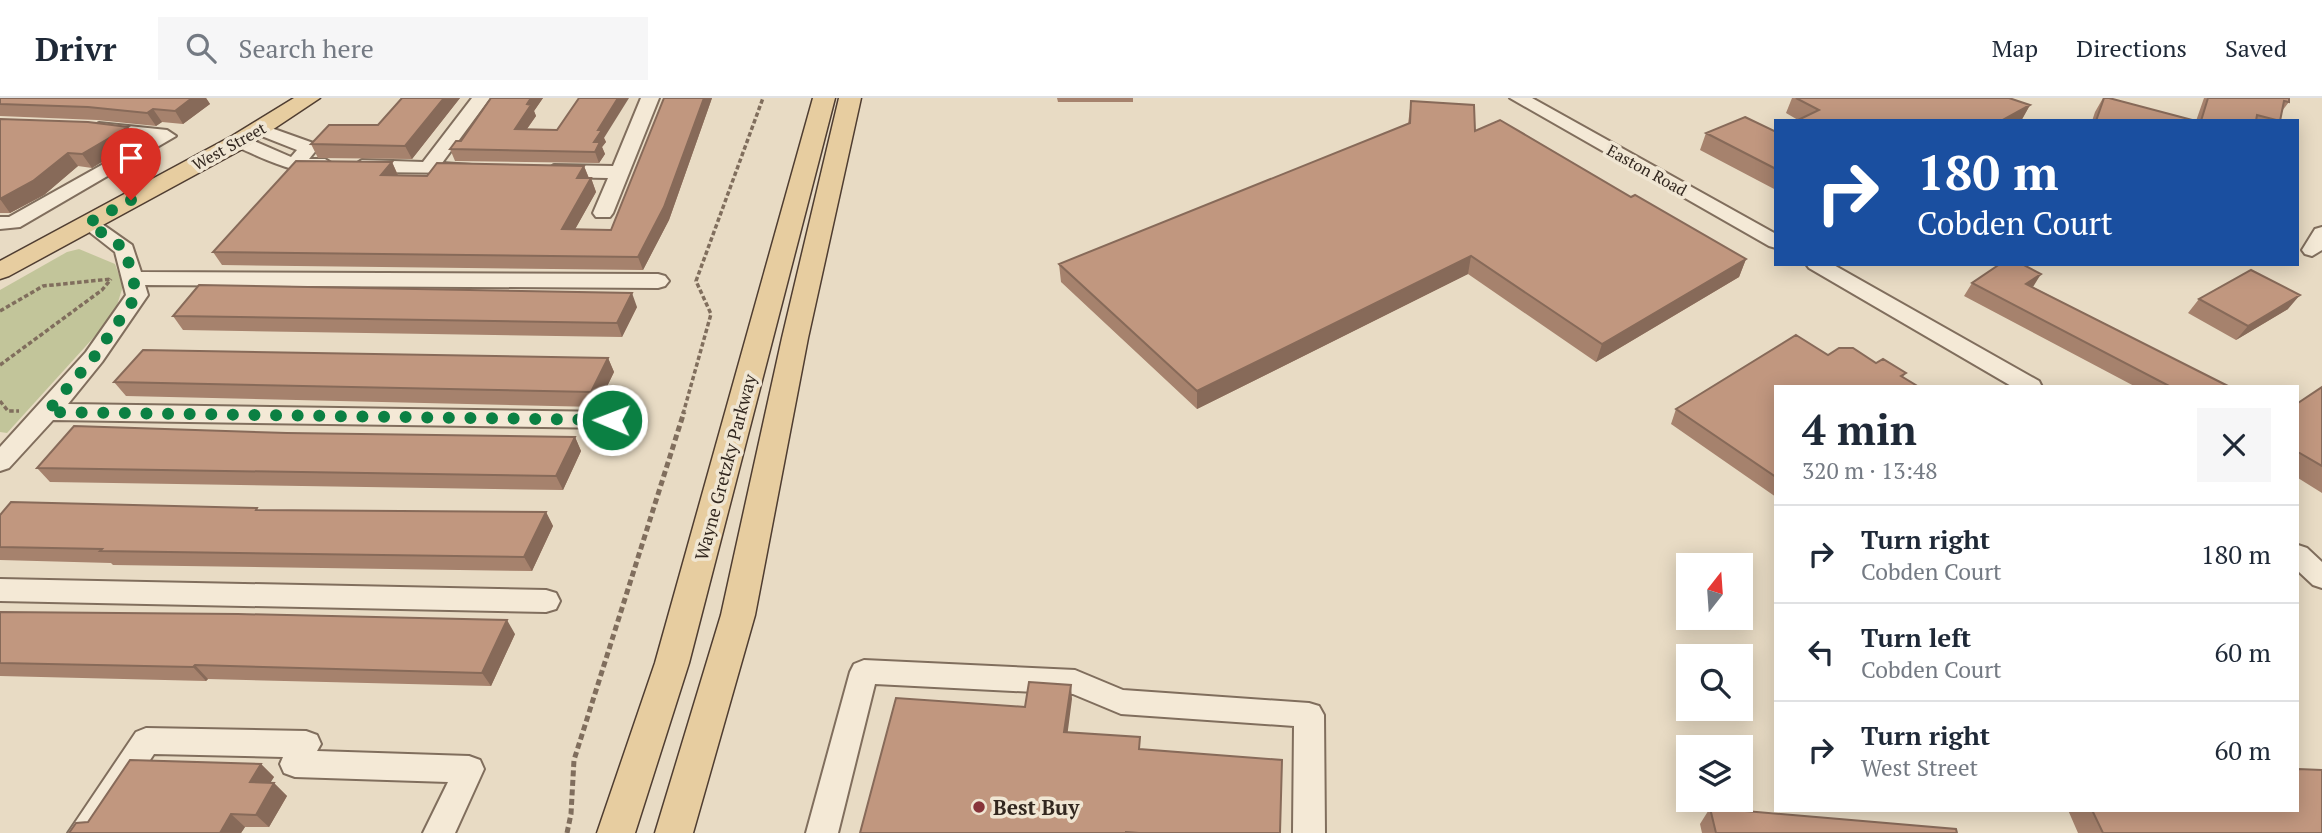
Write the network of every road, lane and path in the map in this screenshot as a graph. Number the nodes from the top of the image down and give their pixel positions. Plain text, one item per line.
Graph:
1 (309, 98) edge
2 (481, 98) edge
3 (650, 98) edge
4 (763, 98) edge
5 (824, 98) edge
6 (850, 98) edge
7 (1519, 98) edge
8 (83, 127) edge
9 (250, 135) junction
10 (428, 168) junction
11 (483, 169) edge
12 (537, 170) edge
13 (618, 172) junction
14 (603, 213) dead end
15 (0, 223) edge
16 (88, 223) junction
17 (1774, 241) edge
18 (1819, 266) edge
19 (0, 271) edge
20 (122, 278) junction
21 (657, 281) dead end
22 (0, 311) edge
23 (0, 365) edge
24 (2028, 385) edge
25 (47, 412) junction
26 (612, 420) dead end
27 (0, 462) edge
28 (2299, 556) edge
29 (2322, 578) edge
30 (0, 590) edge
31 (546, 601) dead end
32 (84, 833) edge
33 (439, 833) edge
34 (567, 833) edge
35 (616, 833) edge
36 (674, 833) edge
37 (822, 833) edge
38 (1309, 833) edge

1 - 9 main road, West Street
2 - 10 street
3 - 13 street
4 - 34 path
5 - 35 main road, Wayne Gretzky Parkway
6 - 36 main road, Wayne Gretzky Parkway
7 - 17 street, Easton Road
8 - 15 street
9 - 10 street
9 - 16 main road, West Street
10 - 11 street
12 - 13 street
13 - 14 street
16 - 19 main road, West Street
16 - 20 street
18 - 24 street
20 - 21 street
20 - 22 path
20 - 23 path
20 - 25 street
25 - 26 street
25 - 27 street
28 - 29 street
30 - 31 street
32 - 33 street
37 - 38 street

